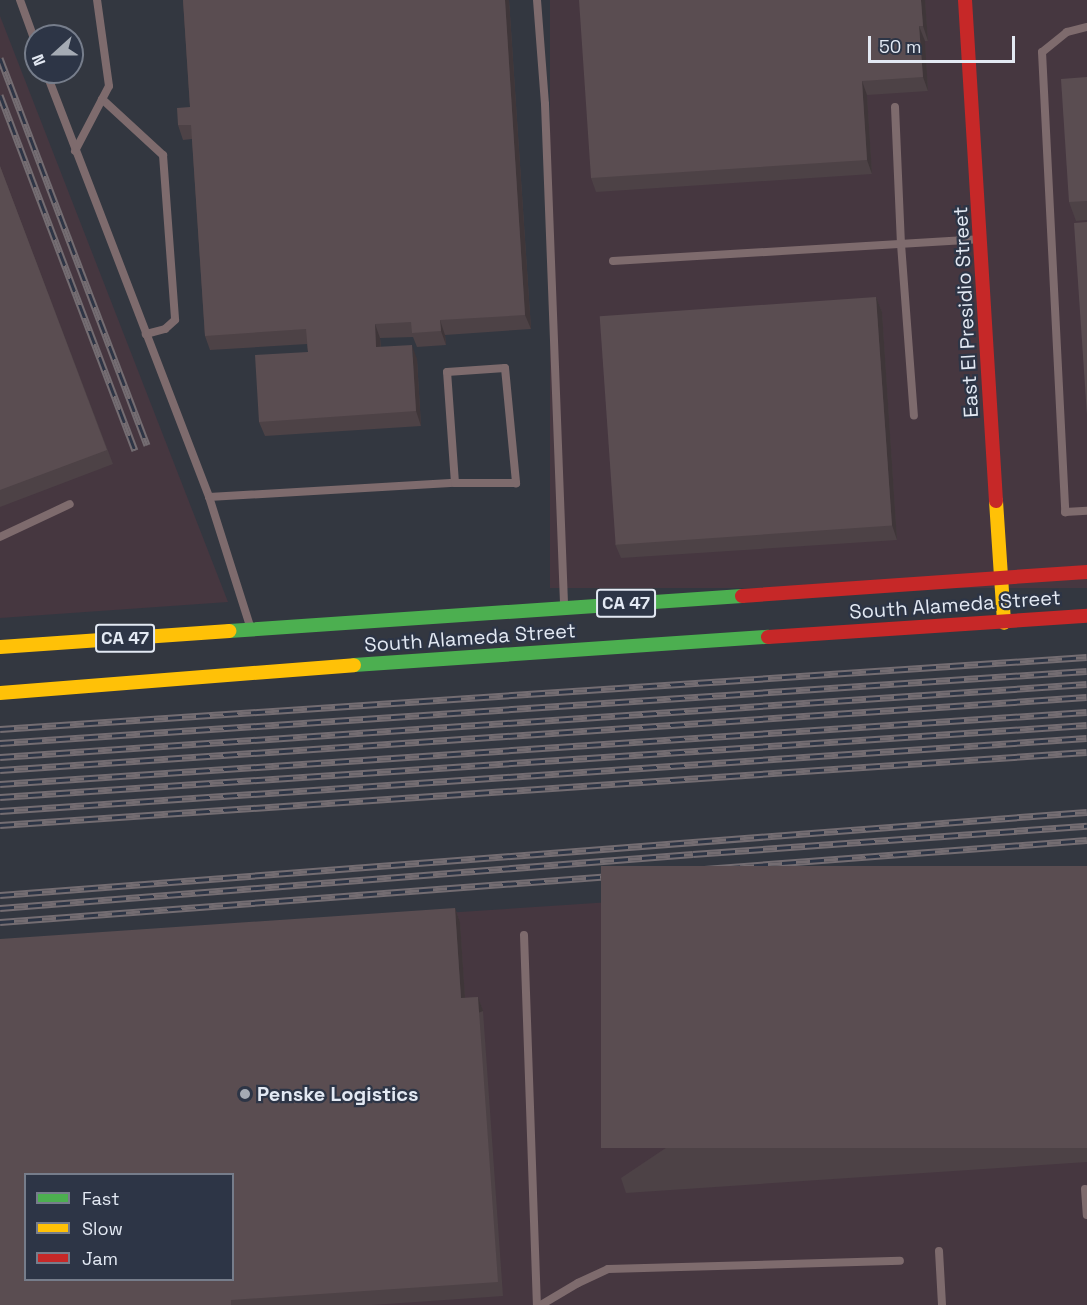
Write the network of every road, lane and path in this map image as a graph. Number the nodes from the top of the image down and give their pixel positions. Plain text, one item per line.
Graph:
1 (20, 0) edge
2 (97, 0) edge
3 (537, 0) edge
4 (965, 0) edge
5 (29, 24) edge
6 (1087, 27) edge
7 (50, 84) edge
8 (102, 99) junction
9 (896, 107) dead end
10 (75, 151) junction
11 (982, 239) junction
12 (901, 244) junction
13 (613, 261) dead end
14 (146, 334) junction
15 (914, 416) dead end
16 (455, 483) junction
17 (209, 497) junction
18 (70, 504) dead end
19 (1087, 511) edge
20 (0, 537) edge
21 (1087, 572) edge
22 (1001, 578) junction
23 (564, 607) junction
24 (1087, 616) edge
25 (1004, 623) junction
26 (251, 634) junction
27 (0, 647) edge
28 (0, 693) edge
29 (524, 935) dead end
30 (1085, 1189) dead end
31 (1087, 1215) edge
32 (939, 1251) dead end
33 (900, 1261) dead end
34 (539, 1305) edge
35 (942, 1305) edge

1 - 5 lane
2 - 8 lane
3 - 23 lane
4 - 11 main road, East El Presidio Street
6 - 19 lane
7 - 10 lane
8 - 10 lane
8 - 14 lane
9 - 12 lane
10 - 14 lane
11 - 12 lane
11 - 22 main road, East El Presidio Street
12 - 13 lane
12 - 15 lane
14 - 17 lane
16 - 16 lane
16 - 17 lane
17 - 26 lane
18 - 20 lane
21 - 22 main road, South Alameda Street / CA 47
22 - 23 main road, South Alameda Street / CA 47
22 - 25 main road, East El Presidio Street
23 - 26 main road, South Alameda Street / CA 47
24 - 25 main road, South Alameda Street / CA 47
25 - 28 main road, South Alameda Street / CA 47
26 - 27 main road, South Alameda Street / CA 47
29 - 34 lane
30 - 31 lane
32 - 35 lane
33 - 34 lane

